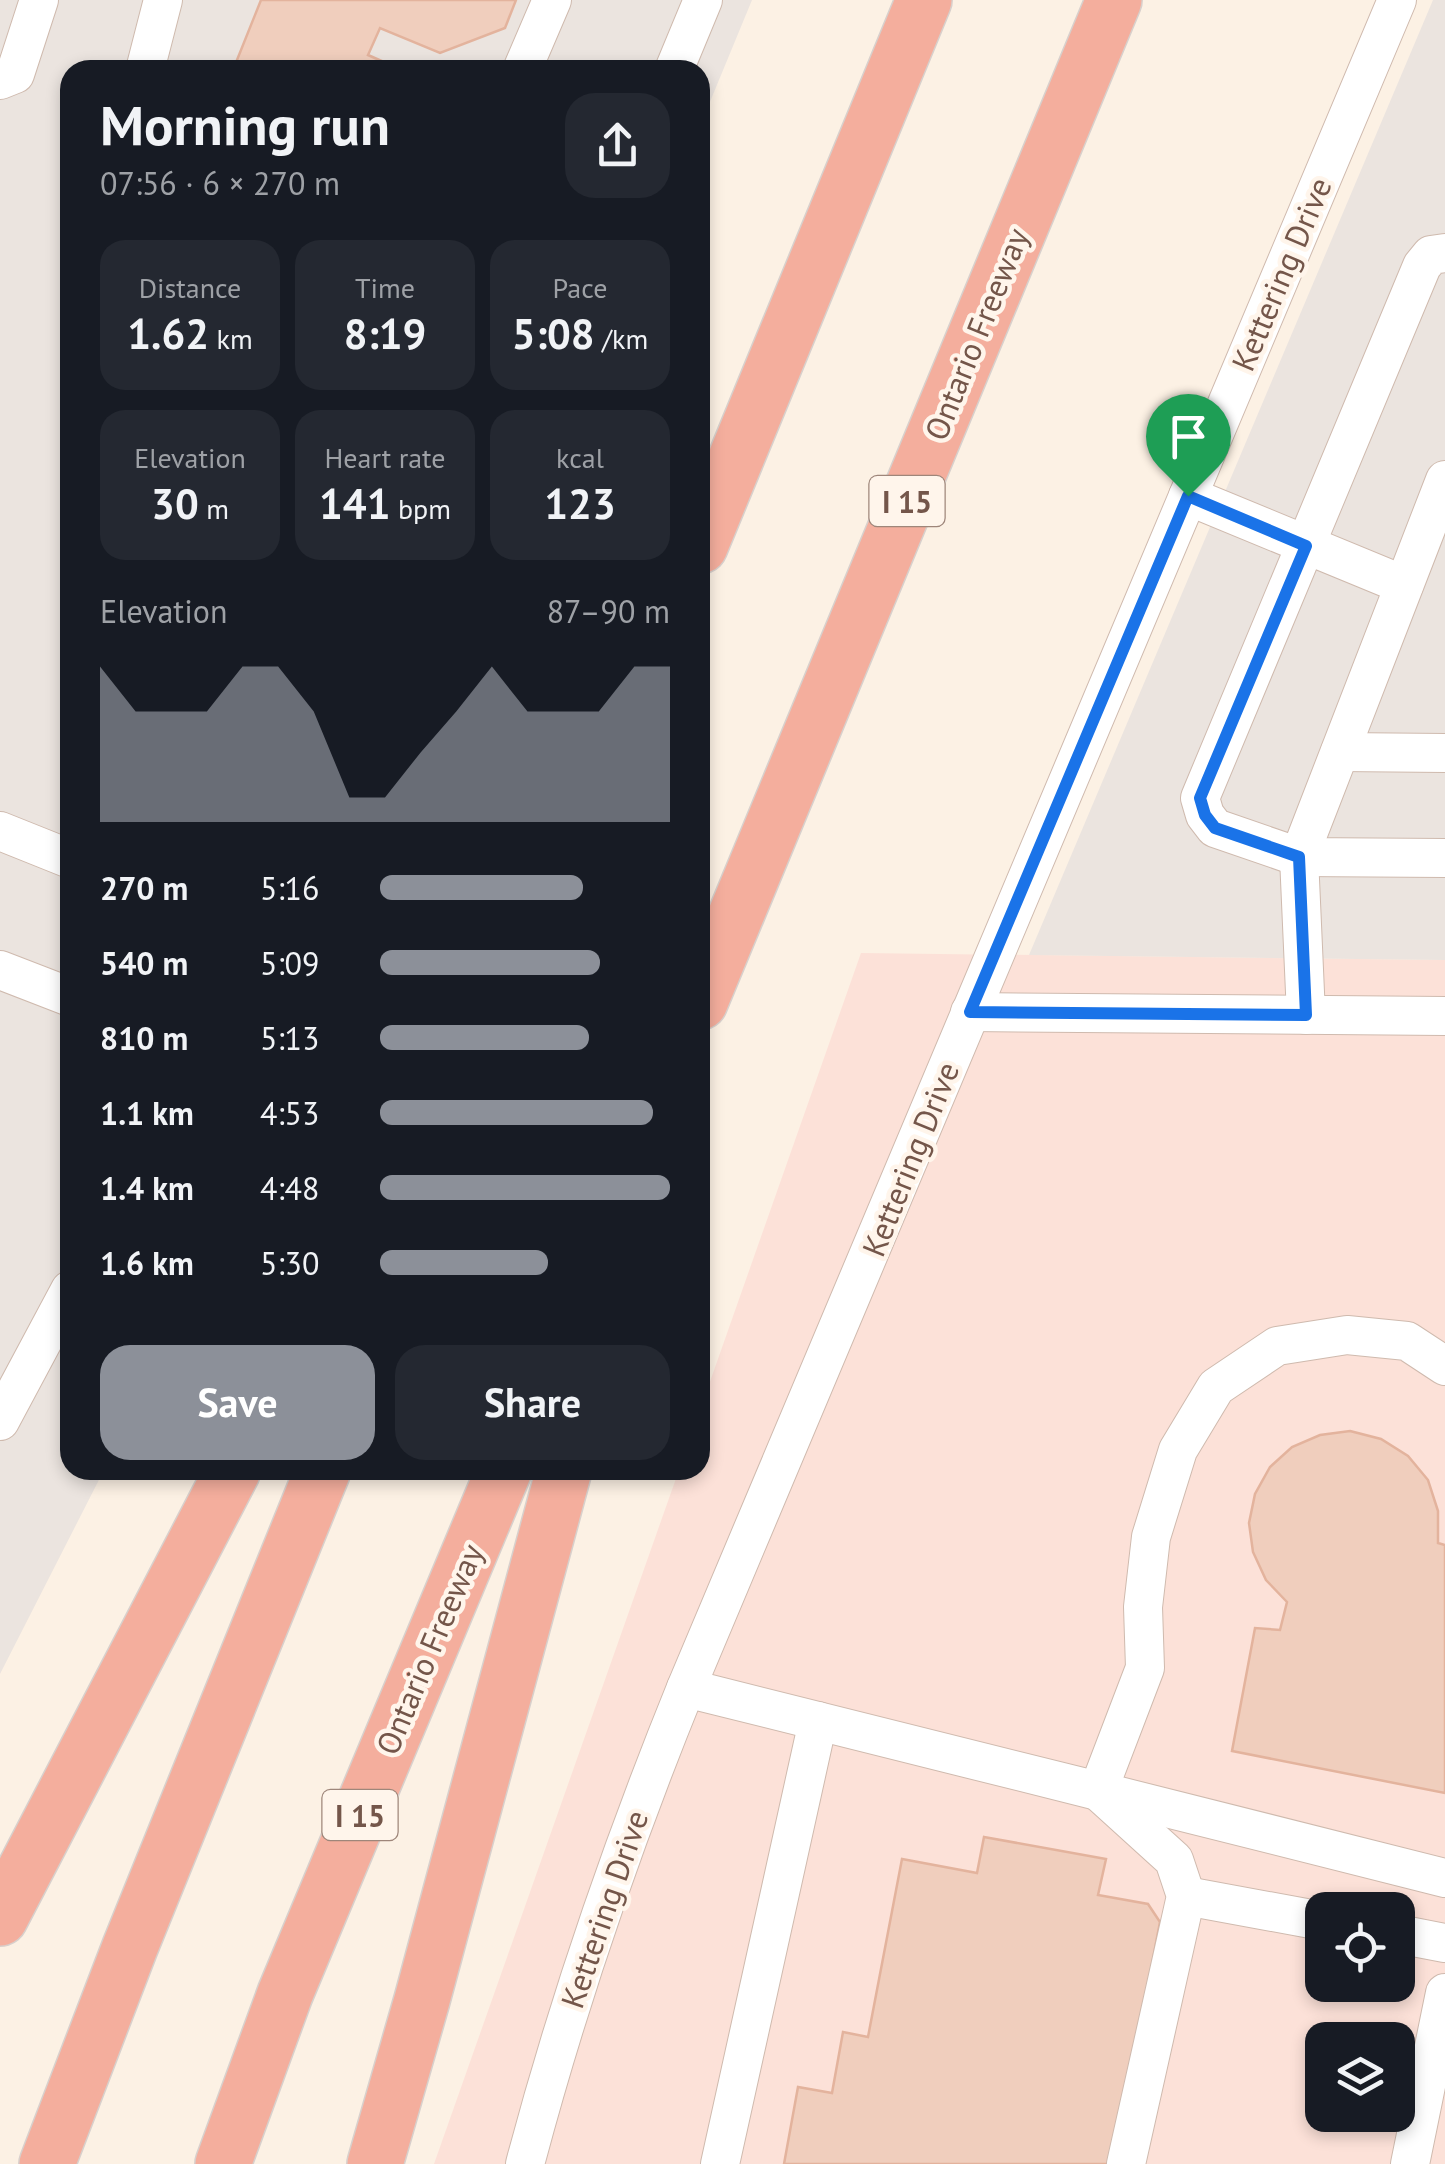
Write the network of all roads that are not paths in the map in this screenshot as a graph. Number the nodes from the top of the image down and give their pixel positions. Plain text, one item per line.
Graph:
1 (39, 0) edge
2 (162, 0) edge
3 (552, 0) edge
4 (703, 0) edge
5 (924, 0) edge
6 (1114, 0) edge
7 (1397, 0) edge
8 (147, 60) edge
9 (526, 60) edge
10 (678, 60) edge
11 (0, 80) edge
12 (1445, 253) edge
13 (1445, 480) edge
14 (1188, 496) junction
15 (710, 522) edge
16 (1306, 546) junction
17 (1404, 585) junction
18 (1340, 752) junction
19 (1445, 753) edge
20 (0, 831) edge
21 (60, 855) edge
22 (1299, 857) junction
23 (1445, 858) edge
24 (0, 970) edge
25 (710, 978) edge
26 (60, 993) edge
27 (970, 1012) junction
28 (1306, 1015) junction
29 (1445, 1016) edge
30 (60, 1309) edge
31 (1445, 1366) edge
32 (0, 1422) edge
33 (229, 1480) edge
34 (319, 1480) edge
35 (500, 1480) edge
36 (561, 1480) edge
37 (686, 1688) junction
38 (818, 1722) junction
39 (1098, 1791) junction
40 (1445, 1878) edge
41 (1186, 1896) junction
42 (0, 1918) edge
43 (1305, 1918) edge
44 (1415, 1937) edge
45 (1445, 1943) edge
46 (1445, 1993) edge
47 (47, 2164) edge
48 (223, 2164) edge
49 (375, 2164) edge
50 (525, 2164) edge
51 (720, 2164) edge
52 (1126, 2164) edge
53 (1410, 2164) edge

1 - 11 street
2 - 8 street
3 - 9 street
4 - 10 street
5 - 15 highway
6 - 25 highway, Ontario Freeway / I 15
7 - 14 street, Kettering Drive
12 - 16 street
13 - 17 street
14 - 16 street
14 - 27 street, Kettering Drive
16 - 17 street
16 - 22 street
17 - 18 street
18 - 19 street
18 - 22 street
20 - 21 street
22 - 23 street
22 - 28 street
24 - 26 street
27 - 28 street
27 - 37 street, Kettering Drive
28 - 29 street
30 - 32 street
31 - 39 street
33 - 42 highway
34 - 47 highway
35 - 48 highway, Ontario Freeway / I 15
36 - 49 highway
37 - 38 street
37 - 50 street, Kettering Drive
38 - 39 street
38 - 51 street
39 - 40 street
39 - 41 street
41 - 43 street
41 - 52 street
44 - 45 street
46 - 53 street

